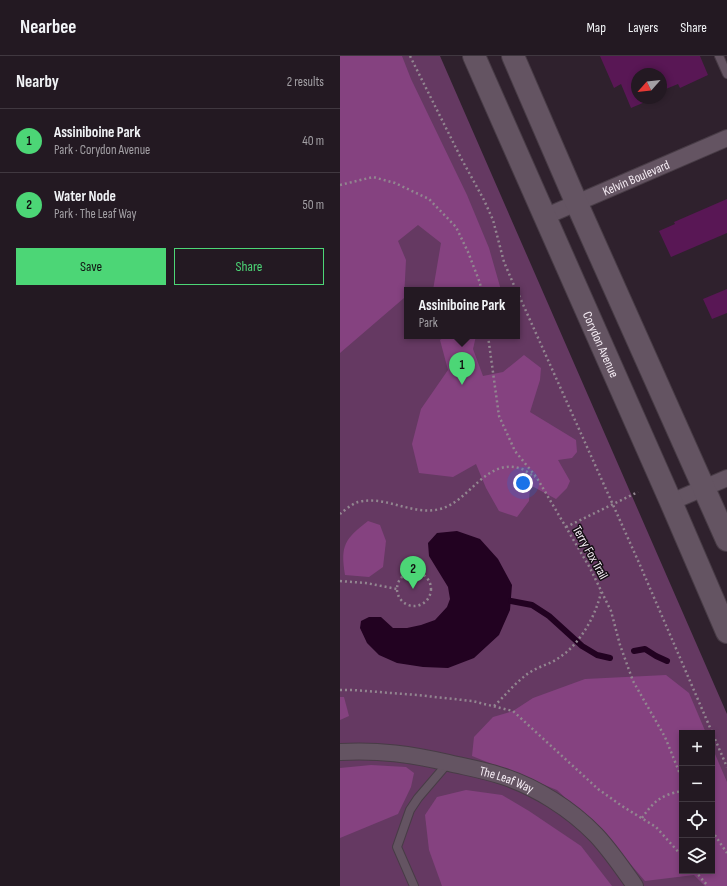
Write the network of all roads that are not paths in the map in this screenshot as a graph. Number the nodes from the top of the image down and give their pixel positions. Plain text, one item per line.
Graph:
1 (474, 56) edge
2 (513, 56) edge
3 (719, 56) edge
4 (727, 74) edge
5 (727, 138) edge
6 (577, 204) junction
7 (544, 217) junction
8 (727, 478) edge
9 (704, 488) junction
10 (671, 502) junction
11 (727, 540) edge
12 (727, 632) edge
13 (340, 752) edge
14 (448, 763) junction
15 (414, 886) edge
16 (635, 886) edge

1 - 7 main road, Corydon Avenue
2 - 6 main road
3 - 4 lane
5 - 6 street, Kelvin Boulevard
6 - 7 street, Kelvin Boulevard
6 - 9 main road
7 - 10 main road, Corydon Avenue
8 - 9 street
9 - 10 street
9 - 11 main road
10 - 12 main road, Corydon Avenue
13 - 14 street, The Leaf Way
14 - 15 lane
14 - 16 street, The Leaf Way

